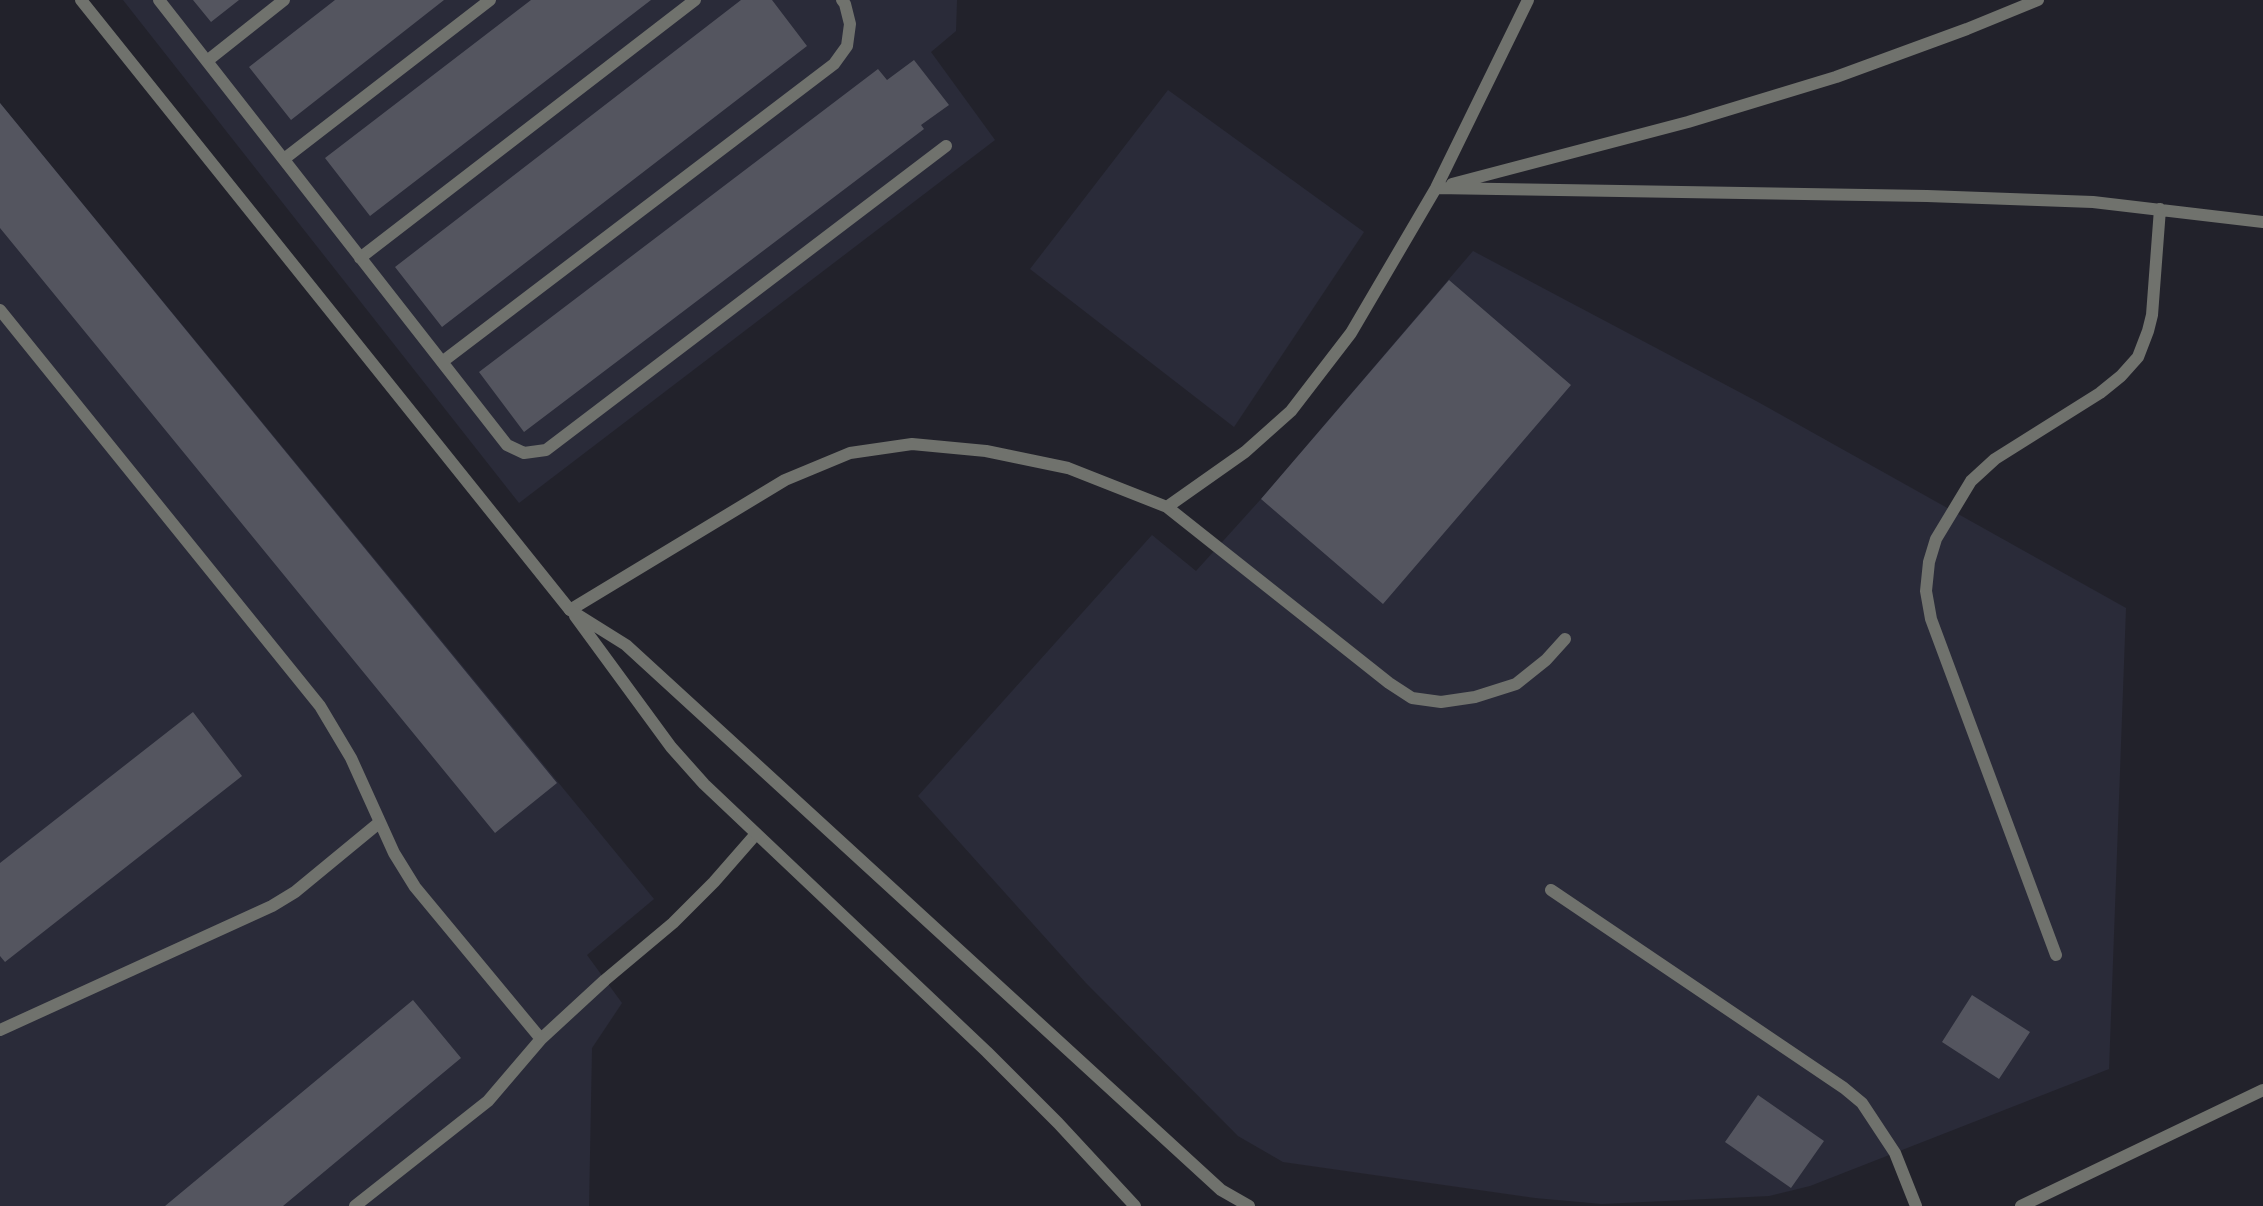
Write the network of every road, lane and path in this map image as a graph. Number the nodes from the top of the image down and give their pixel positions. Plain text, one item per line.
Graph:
1 (81, 0) edge
2 (159, 0) edge
3 (284, 0) edge
4 (490, 0) edge
5 (695, 0) edge
6 (842, 0) edge
7 (1528, 0) edge
8 (2038, 0) edge
9 (207, 61) junction
10 (946, 146) dead end
11 (284, 159) junction
12 (1436, 188) junction
13 (2160, 209) junction
14 (2263, 222) edge
15 (360, 258) junction
16 (0, 310) edge
17 (442, 362) junction
18 (1167, 507) junction
19 (570, 610) junction
20 (1565, 639) dead end
21 (380, 822) junction
22 (756, 834) junction
23 (1551, 890) dead end
24 (2056, 955) dead end
25 (0, 1030) edge
26 (542, 1039) junction
27 (2263, 1090) edge
28 (355, 1206) edge
29 (1135, 1206) edge
30 (1249, 1206) edge
31 (1916, 1206) edge
32 (2020, 1206) edge

1 - 19 street
2 - 9 street
3 - 9 street
4 - 11 street
5 - 15 street
6 - 17 street
7 - 12 street
8 - 12 street
9 - 11 street
10 - 17 street
11 - 15 street
12 - 13 street
12 - 18 street
13 - 14 street
13 - 24 street
15 - 17 street
16 - 21 street
18 - 19 street
18 - 20 street
19 - 22 street
19 - 30 street
21 - 25 street
21 - 26 street
22 - 26 street
22 - 29 street
23 - 31 street
26 - 28 street
27 - 32 street

